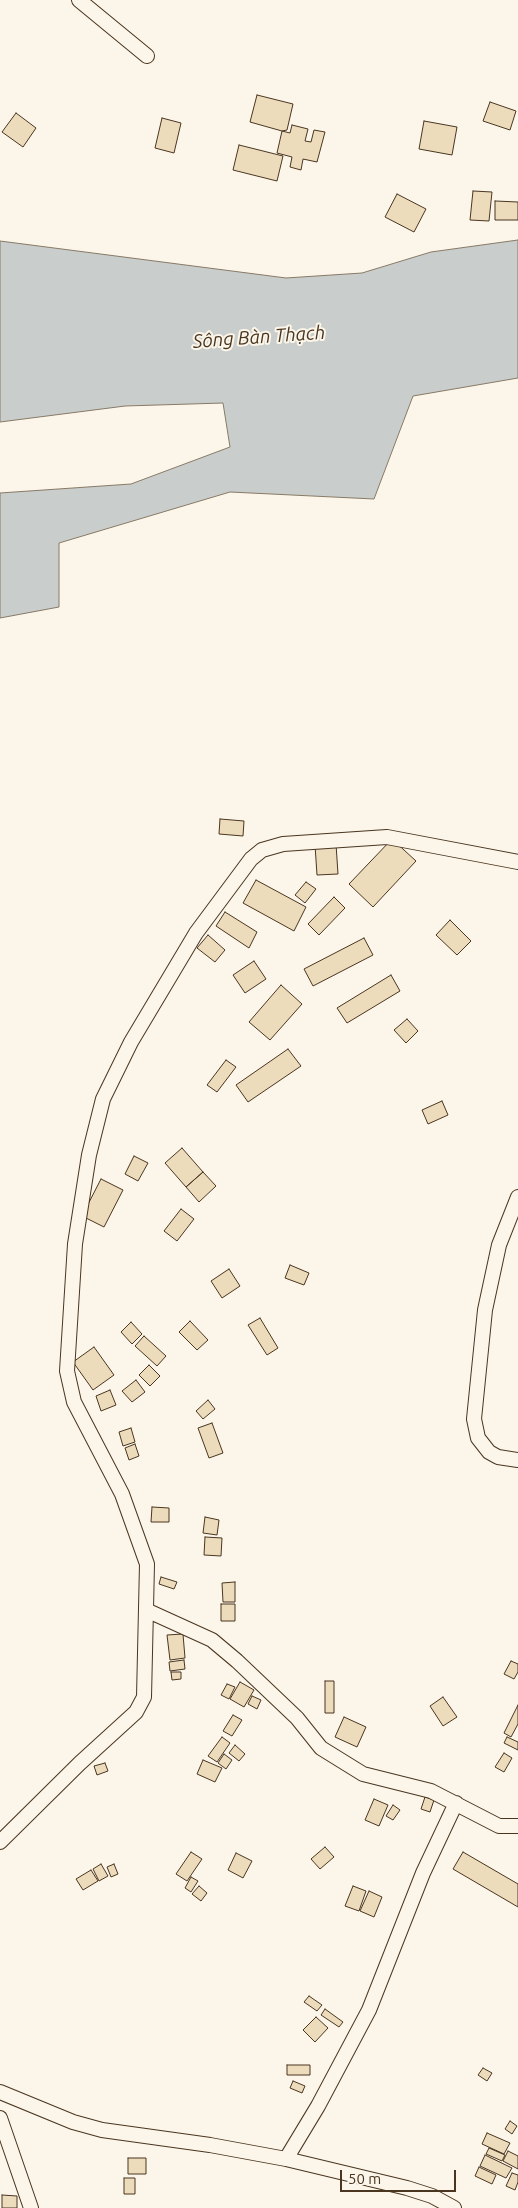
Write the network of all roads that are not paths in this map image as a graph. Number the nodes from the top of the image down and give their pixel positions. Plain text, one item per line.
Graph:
1 (79, 0) edge
2 (147, 56) dead end
3 (518, 862) edge
4 (518, 1197) edge
5 (518, 1460) edge
6 (146, 1610) junction
7 (456, 1804) junction
8 (518, 1826) edge
9 (0, 1842) edge
10 (0, 2092) edge
11 (0, 2118) edge
12 (286, 2159) junction
13 (31, 2208) edge
14 (454, 2208) edge

1 - 2 street
3 - 6 street
4 - 5 street
6 - 7 street
6 - 9 street
7 - 8 street
7 - 12 street
10 - 12 street
11 - 13 street
12 - 14 street

